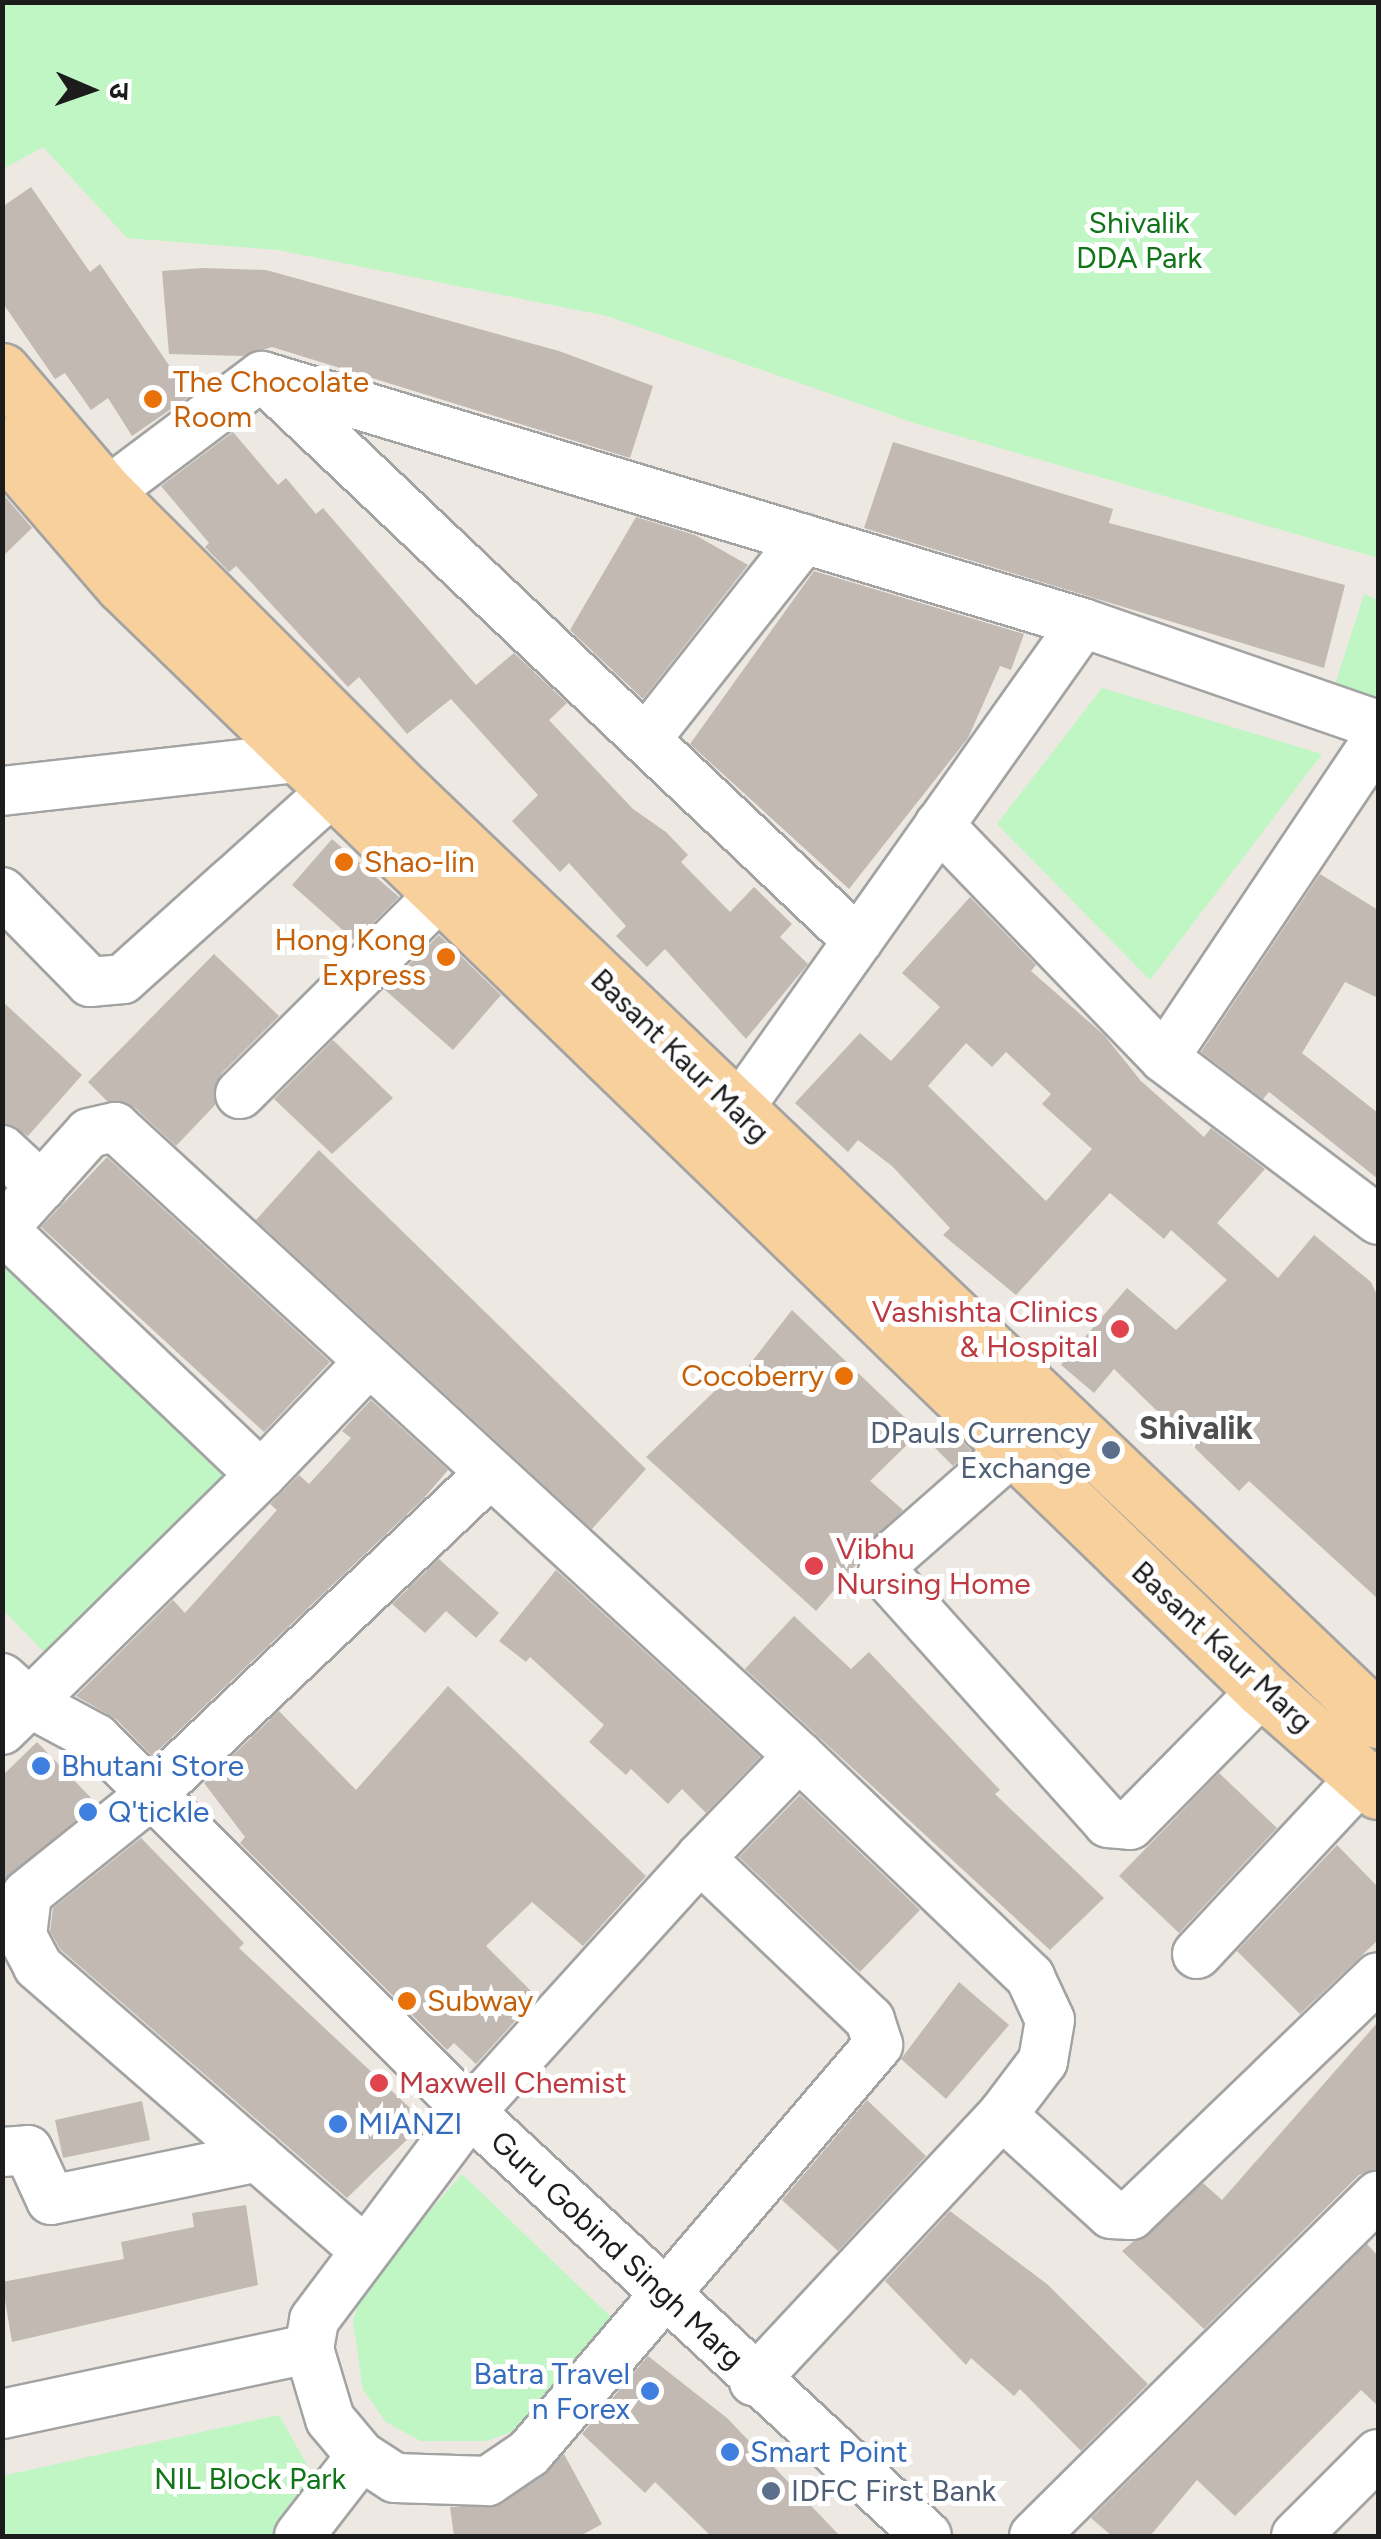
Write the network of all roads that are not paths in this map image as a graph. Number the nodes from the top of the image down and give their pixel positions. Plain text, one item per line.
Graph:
1 (2, 371) edge
2 (262, 376) junction
3 (2, 445) edge
4 (106, 493) junction
5 (804, 540) junction
6 (1082, 623) junction
7 (1378, 724) edge
8 (1378, 738) edge
9 (646, 739) junction
10 (340, 759) junction
11 (2, 791) edge
12 (939, 826) junction
13 (444, 891) junction
14 (2, 892) edge
15 (858, 941) junction
16 (1164, 1058) junction
17 (240, 1094) dead end
18 (737, 1111) junction
19 (2, 1150) edge
20 (42, 1187) junction
21 (1374, 1207) edge
22 (3, 1229) edge
23 (369, 1362) junction
24 (1015, 1448) junction
25 (489, 1474) junction
26 (261, 1475) junction
27 (1263, 1690) junction
28 (12, 1703) edge
29 (1378, 1720) edge
30 (799, 1756) junction
31 (1370, 1783) edge
32 (152, 1794) junction
33 (700, 1858) junction
34 (1197, 1954) dead end
35 (20, 1969) edge
36 (1378, 1978) edge
37 (470, 2112) junction
38 (1002, 2116) junction
39 (2, 2152) edge
40 (258, 2158) junction
41 (1378, 2195) edge
42 (363, 2248) junction
43 (664, 2286) junction
44 (309, 2349) junction
45 (754, 2381) junction
46 (2, 2414) edge
47 (1378, 2454) edge
48 (361, 2456) junction
49 (298, 2536) edge
50 (927, 2536) edge
51 (1034, 2536) edge
52 (1296, 2536) edge

1 - 4 main road, Basant Kaur Marg
2 - 4 street
2 - 5 street
2 - 9 street
3 - 10 main road, Basant Kaur Marg
4 - 10 main road, Basant Kaur Marg
5 - 6 street
5 - 9 street
6 - 7 street
6 - 12 street
8 - 16 street
9 - 15 street
10 - 11 street
10 - 13 main road, Basant Kaur Marg
10 - 14 street
10 - 18 main road, Basant Kaur Marg
12 - 15 street
12 - 16 street
13 - 17 street
13 - 24 main road, Basant Kaur Marg
15 - 18 street
16 - 21 street
18 - 29 main road, Basant Kaur Marg
19 - 20 street
20 - 22 street
20 - 23 street
22 - 26 street
23 - 25 street
23 - 26 street
24 - 27 main road, Basant Kaur Marg
24 - 27 street
25 - 30 street
25 - 32 street
26 - 28 street
27 - 31 main road, Basant Kaur Marg
28 - 32 street, Guru Gobind Singh Marg
30 - 33 street
30 - 38 street
31 - 34 street
32 - 35 street
32 - 37 street, Guru Gobind Singh Marg
33 - 37 street
33 - 43 street
35 - 40 street
36 - 38 street
37 - 42 street
37 - 43 street, Guru Gobind Singh Marg
38 - 45 street
39 - 40 street
40 - 42 street
41 - 51 street
42 - 44 street
43 - 45 street, Guru Gobind Singh Marg
43 - 48 street
44 - 46 street
44 - 48 street
45 - 50 street, Guru Gobind Singh Marg
47 - 52 street
48 - 49 street

